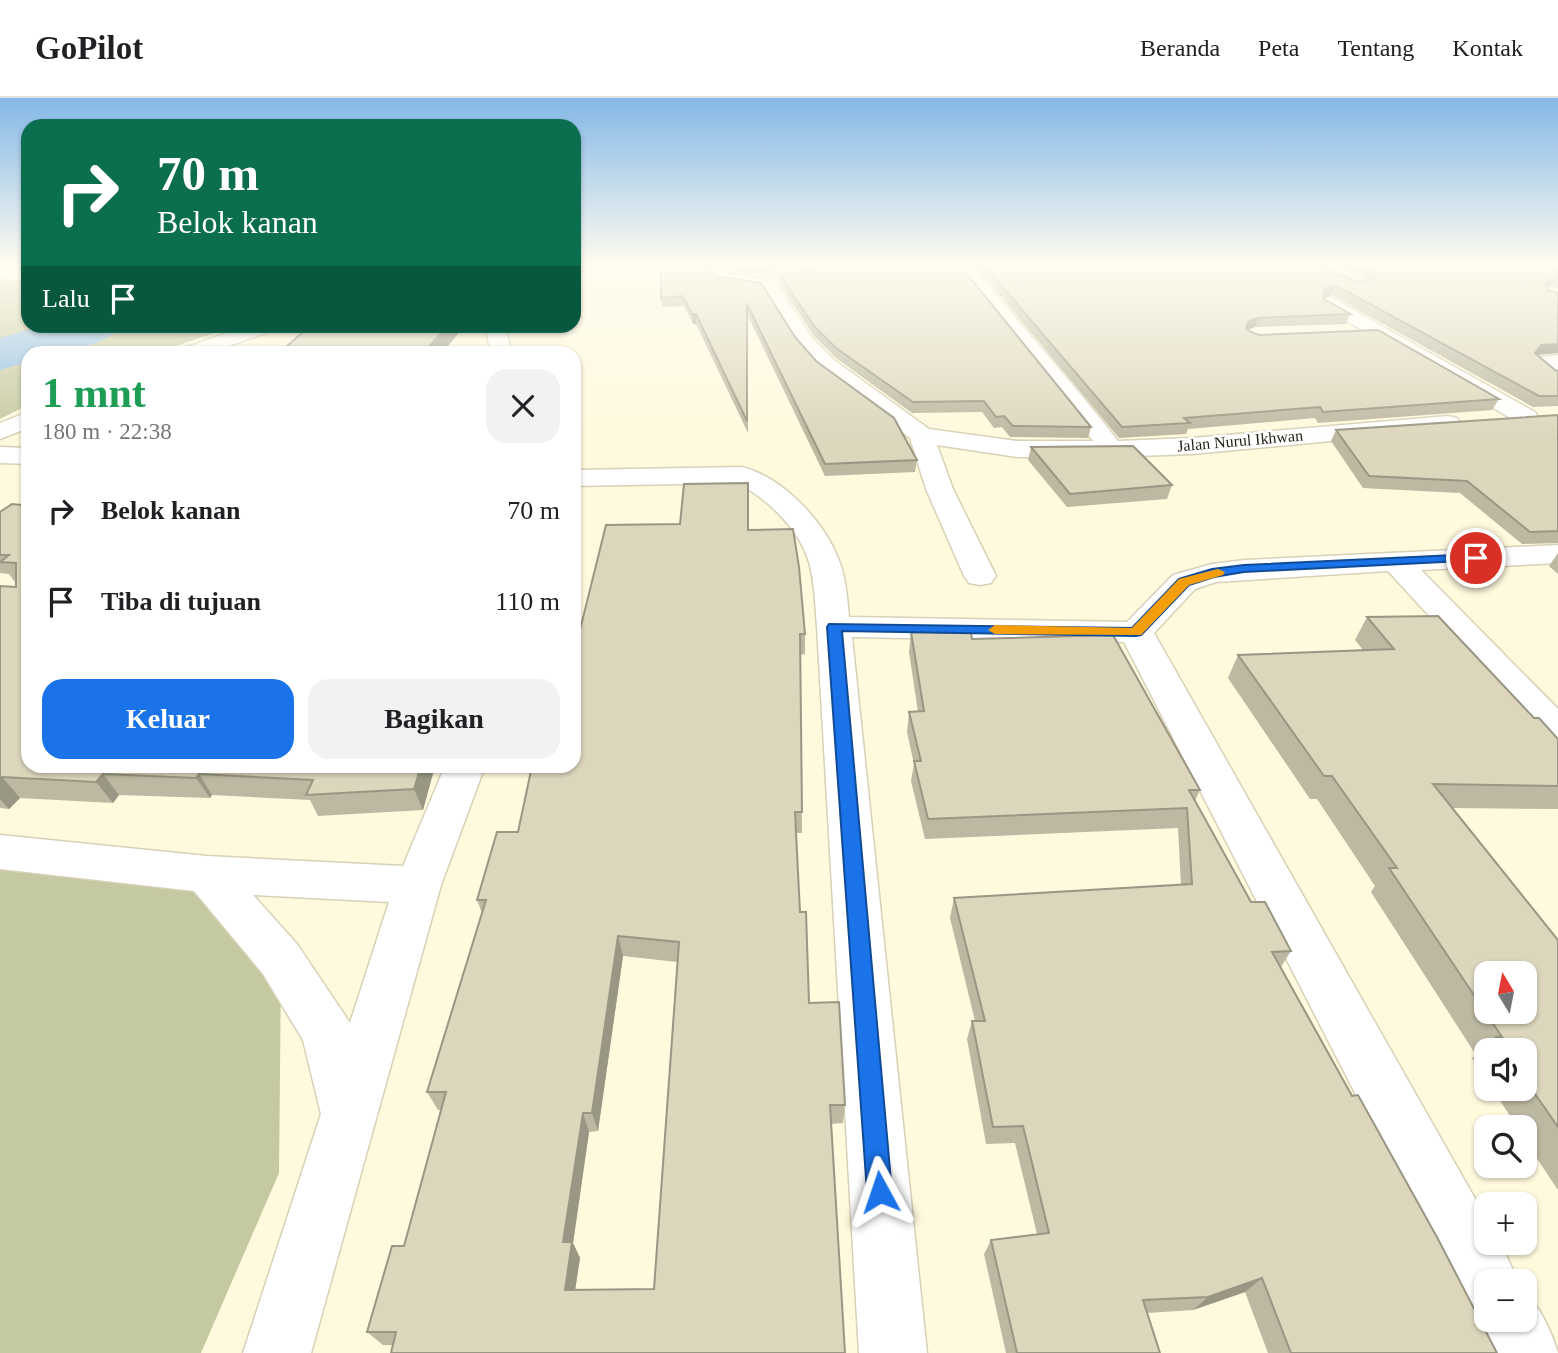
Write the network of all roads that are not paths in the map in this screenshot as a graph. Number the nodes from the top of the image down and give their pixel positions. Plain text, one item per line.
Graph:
1 (792, 323) edge
2 (1008, 323) edge
3 (1366, 323) edge
4 (1381, 331) junction
5 (1345, 332) edge
6 (246, 333) edge
7 (208, 346) edge
8 (1558, 361) edge
9 (1558, 374) edge
10 (21, 422) edge
11 (0, 432) edge
12 (922, 435) junction
13 (1111, 449) junction
14 (0, 455) edge
15 (21, 456) edge
16 (581, 478) edge
17 (1558, 554) edge
18 (1395, 561) junction
19 (980, 576) dead end
20 (834, 627) junction
21 (1136, 632) junction
22 (1558, 732) edge
23 (463, 773) edge
24 (0, 852) edge
25 (207, 874) junction
26 (418, 885) junction
27 (349, 1115) junction
28 (1480, 1269) edge
29 (1514, 1332) edge
30 (277, 1353) edge
31 (893, 1353) edge
32 (1525, 1353) edge

1 - 12 street
2 - 13 street
3 - 4 street
4 - 5 street
4 - 13 street, Jalan Nurul Ikhwan
6 - 7 street
8 - 9 street
10 - 11 street
12 - 13 street, Jalan Nurul Ikhwan
12 - 19 street
14 - 15 street
16 - 20 street
17 - 18 street
18 - 21 street
18 - 22 street
20 - 21 street
20 - 31 street
21 - 28 street
23 - 26 street
24 - 25 street
25 - 26 street
25 - 27 street
26 - 27 street
27 - 30 street
29 - 32 street

